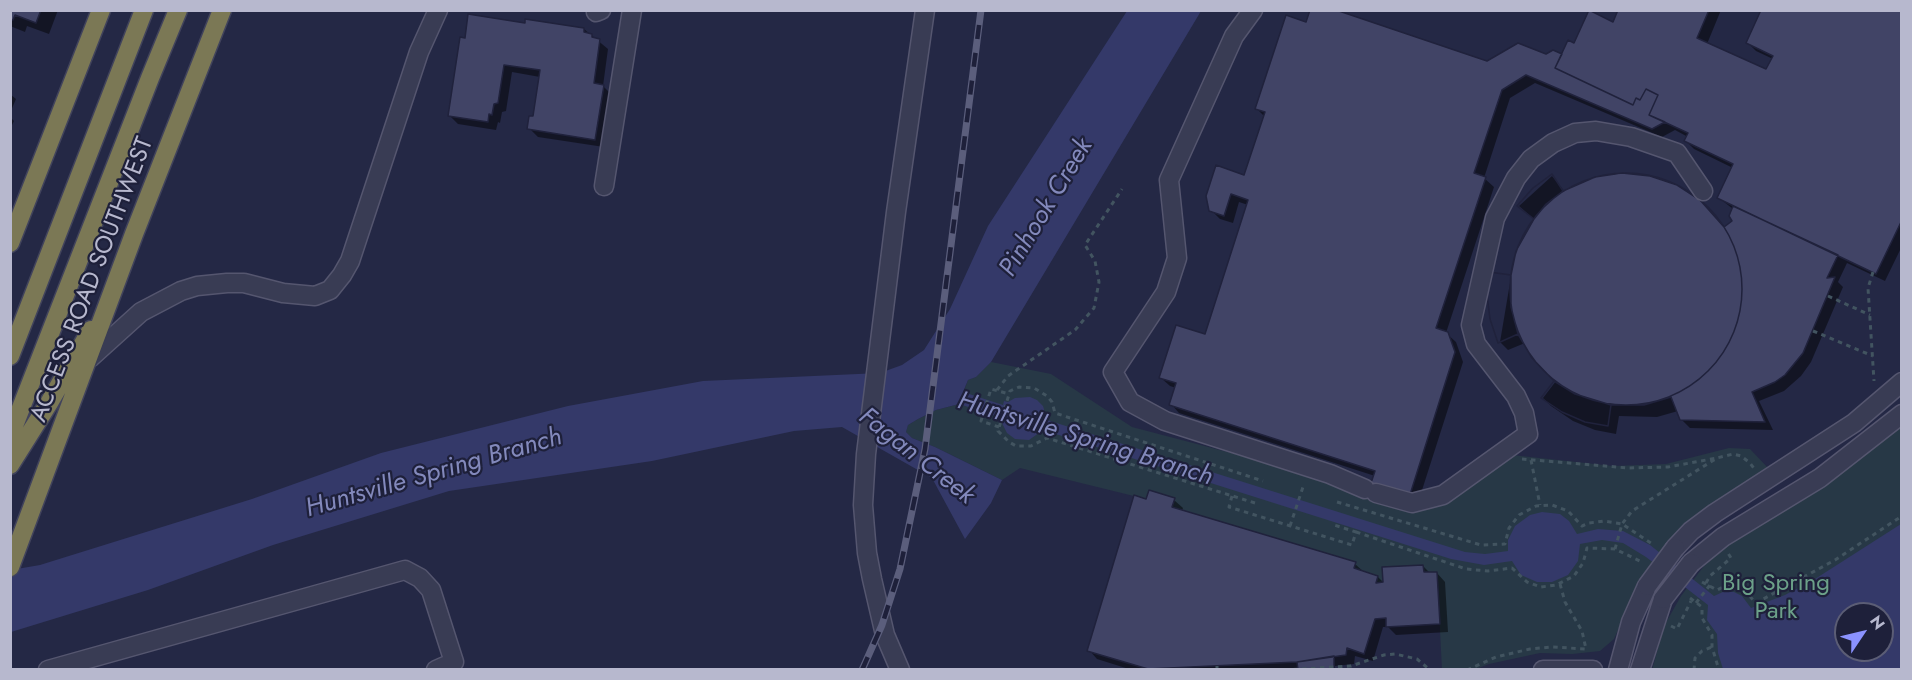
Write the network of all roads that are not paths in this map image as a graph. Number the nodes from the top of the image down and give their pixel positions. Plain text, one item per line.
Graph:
1 (101, 10) edge
2 (144, 10) edge
3 (178, 10) edge
4 (222, 10) edge
5 (438, 10) edge
6 (632, 10) edge
7 (925, 10) edge
8 (1253, 10) edge
9 (603, 186) dead end
10 (1702, 191) dead end
11 (10, 243) edge
12 (114, 290) junction
13 (10, 356) edge
14 (90, 358) junction
15 (1902, 382) edge
16 (1902, 414) edge
17 (10, 436) edge
18 (10, 465) edge
19 (10, 567) edge
20 (899, 668) edge
21 (48, 669) edge
22 (436, 669) edge
23 (1544, 669) edge
24 (1593, 669) edge
25 (1618, 669) edge
26 (1640, 669) edge

1 - 11 highway
2 - 13 highway
3 - 17 highway
4 - 12 highway, ACCESS ROAD SOUTHWEST
5 - 14 street
6 - 9 street
7 - 20 street
8 - 10 street
12 - 14 highway, ACCESS ROAD SOUTHWEST
12 - 18 highway
14 - 19 highway, ACCESS ROAD SOUTHWEST
15 - 25 street, bridge
16 - 26 street, bridge
21 - 22 street
23 - 24 street

